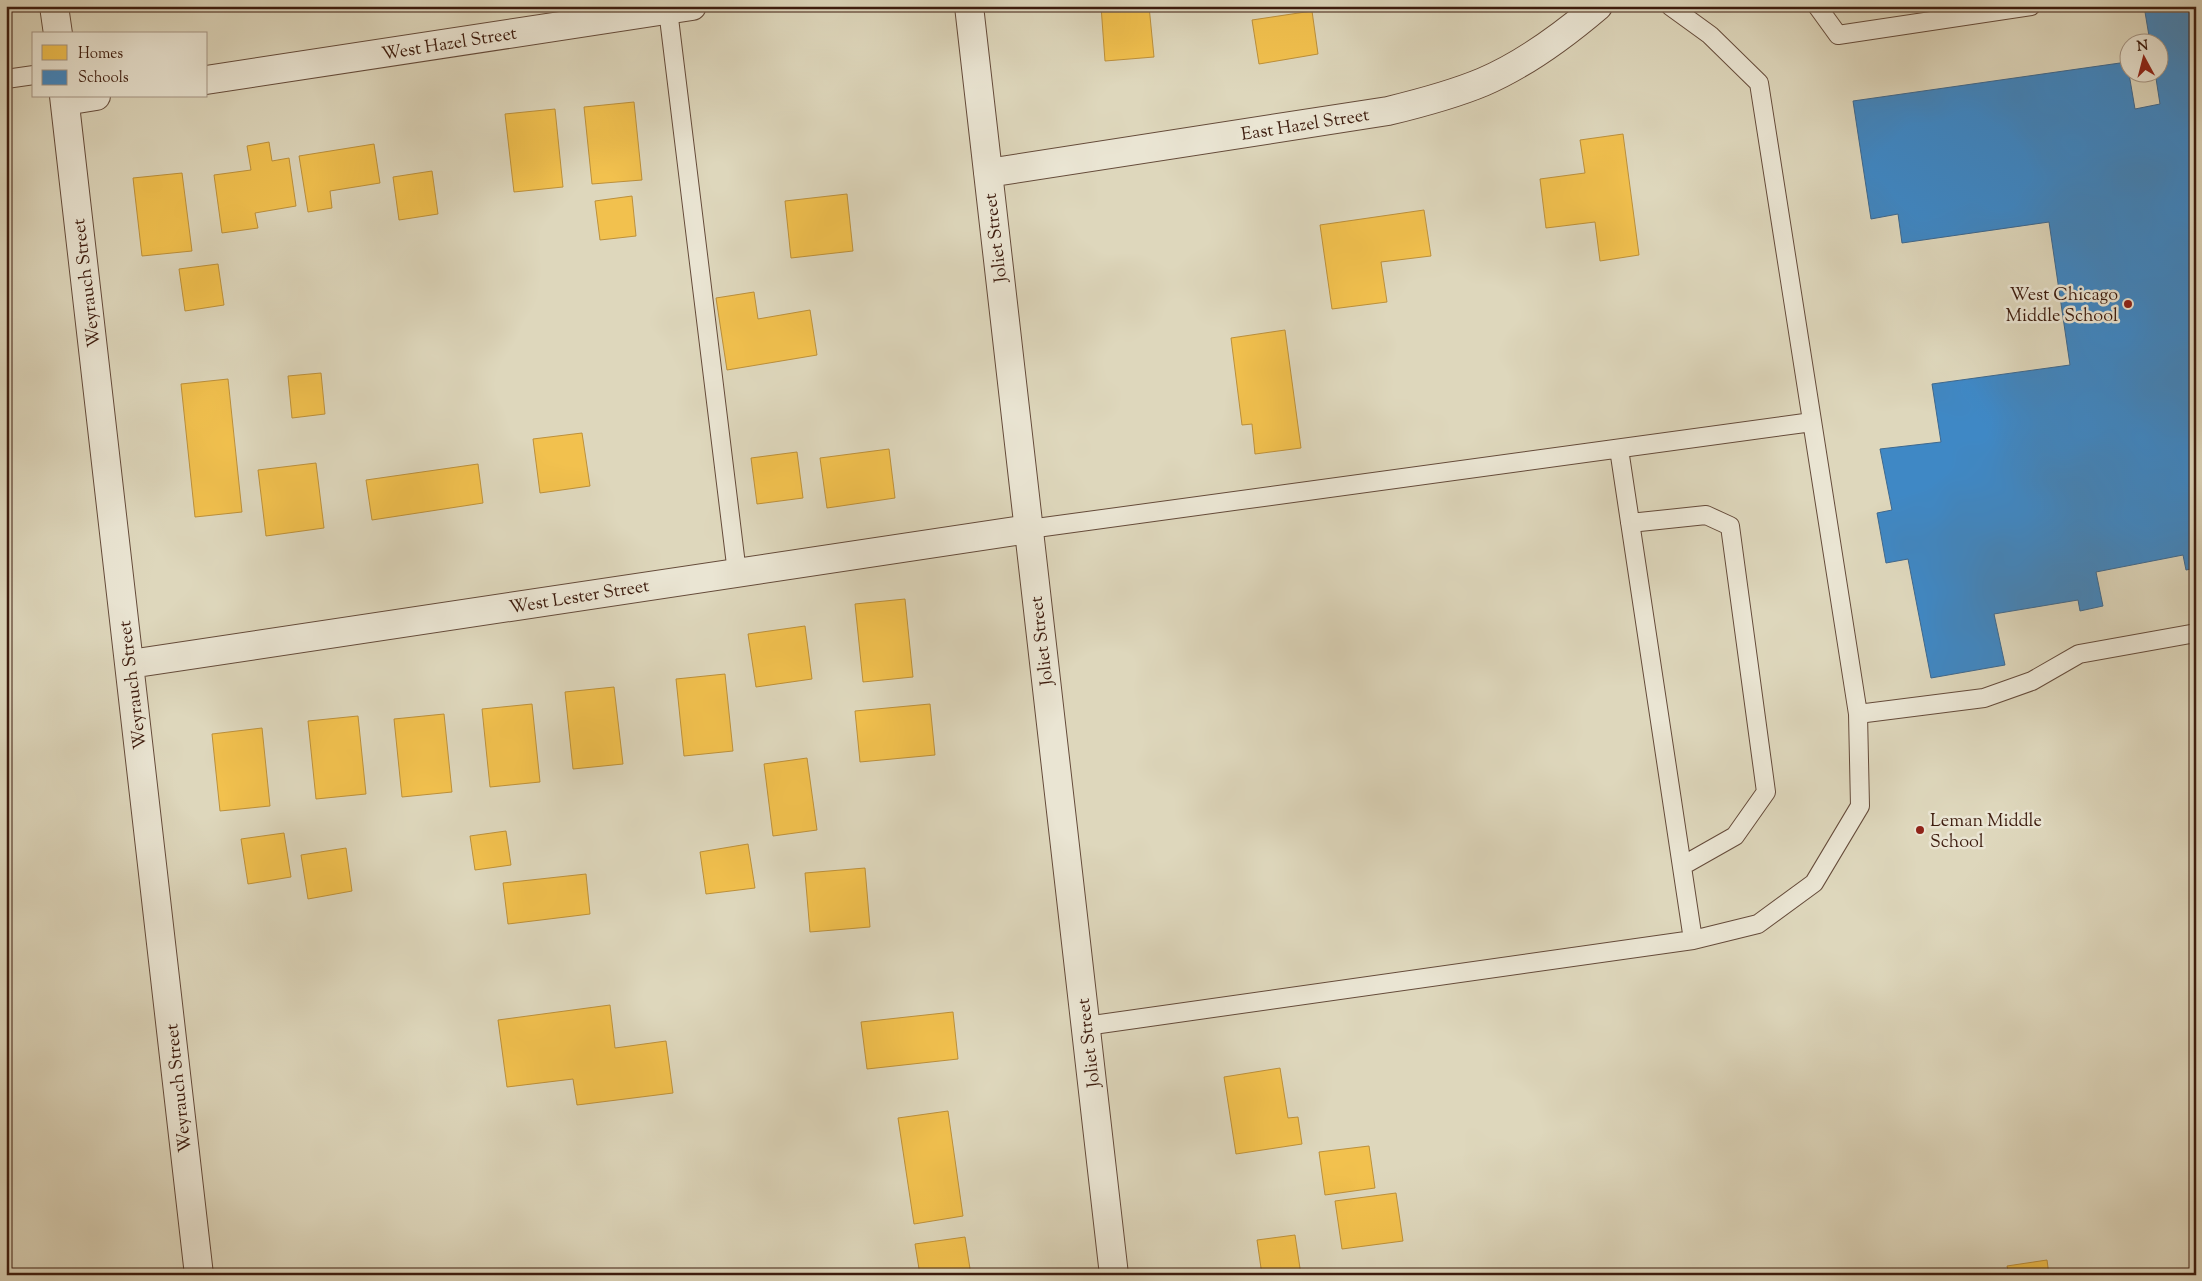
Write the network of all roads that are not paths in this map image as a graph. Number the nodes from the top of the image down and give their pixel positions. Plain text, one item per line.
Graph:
1 (54, 6) edge
2 (969, 6) edge
3 (1598, 6) edge
4 (1670, 6) edge
5 (1817, 6) edge
6 (2031, 6) edge
7 (680, 8) edge
8 (58, 32) edge
9 (32, 75) edge
10 (6, 79) edge
11 (208, 80) edge
12 (64, 99) edge
13 (988, 172) junction
14 (1812, 422) junction
15 (1619, 448) junction
16 (1630, 523) junction
17 (1028, 528) junction
18 (737, 572) junction
19 (2196, 633) edge
20 (130, 664) junction
21 (1858, 714) junction
22 (1682, 866) junction
23 (1693, 940) junction
24 (1086, 1026) junction
25 (199, 1275) edge
26 (1114, 1275) edge

1 - 8 street
2 - 13 street, Joliet Street
3 - 13 street, East Hazel Street
4 - 14 lane
5 - 6 lane
7 - 11 street, West Hazel Street
7 - 18 lane
9 - 10 lane
12 - 20 street, Weyrauch Street
13 - 17 street, Joliet Street
14 - 15 lane
14 - 21 lane
15 - 16 lane
15 - 17 lane
16 - 22 lane
16 - 22 lane
17 - 18 street, West Lester Street
17 - 24 street, Joliet Street
18 - 20 street, West Lester Street
19 - 21 lane
20 - 25 street, Weyrauch Street
21 - 23 lane
22 - 23 lane
23 - 24 lane
24 - 26 street, Joliet Street

